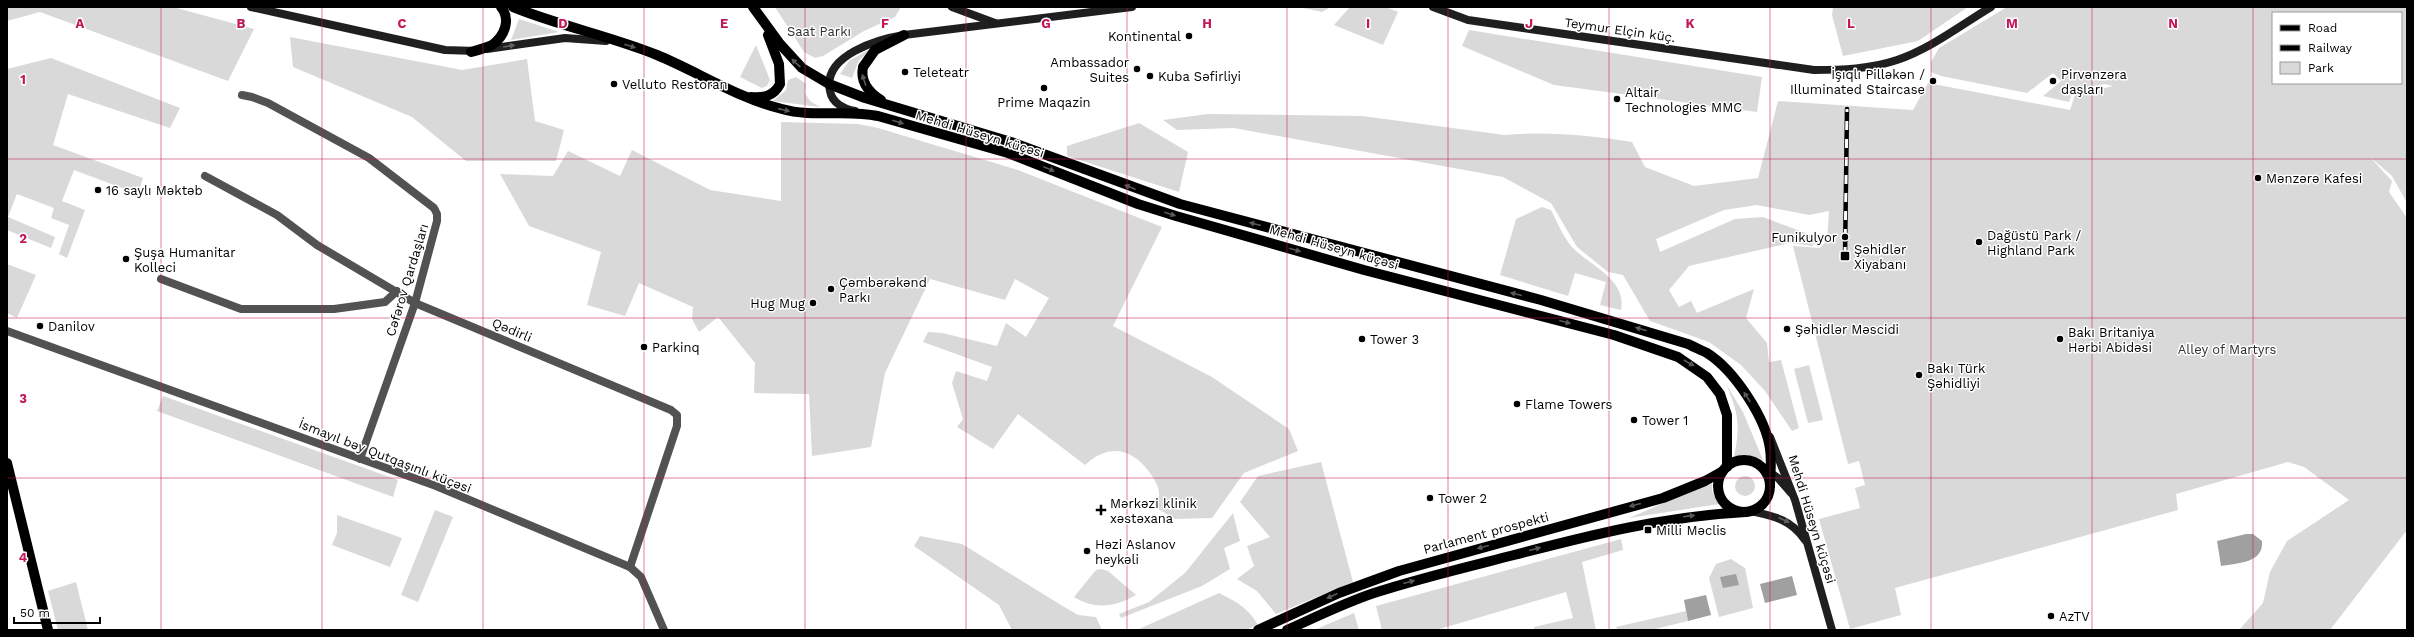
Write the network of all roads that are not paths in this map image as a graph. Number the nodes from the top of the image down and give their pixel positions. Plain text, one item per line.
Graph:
1 (251, 7) edge
2 (501, 7) edge
3 (514, 7) edge
4 (754, 7) edge
5 (952, 7) edge
6 (1132, 7) edge
7 (1433, 7) edge
8 (1991, 7) edge
9 (763, 21) junction
10 (997, 24) junction
11 (904, 35) junction
12 (615, 42) junction
13 (471, 52) junction
14 (829, 84) junction
15 (242, 96) dead end
16 (747, 96) junction
17 (891, 106) junction
18 (860, 112) junction
19 (205, 176) dead end
20 (161, 279) dead end
21 (397, 291) junction
22 (415, 303) junction
23 (7, 331) edge
24 (1761, 419) junction
25 (360, 459) junction
26 (7, 463) edge
27 (1758, 464) junction
28 (1725, 469) junction
29 (1770, 471) junction
30 (1770, 486) junction
31 (1796, 500) junction
32 (1748, 512) junction
33 (1808, 544) junction
34 (630, 567) junction
35 (48, 630) edge
36 (664, 630) edge
37 (1258, 630) edge
38 (1288, 630) edge
39 (1832, 630) edge

1 - 13 main road
2 - 13 main road
3 - 12 main road, Mehdi Hüseyn küçəsi
4 - 9 main road
5 - 10 main road
6 - 10 main road
7 - 8 main road, Teymur Elçin küç.
14 -> 9 main road, Mehdi Hüseyn küçəsi
9 - 16 main road
10 - 11 main road
11 - 14 main road
17 -> 11 main road
13 -> 12 main road
12 -> 16 main road, Mehdi Hüseyn küçəsi
14 - 17 main road, Mehdi Hüseyn küçəsi
14 - 18 main road
15 - 22 street, Cəfərov Qardaşları
16 -> 18 main road, Mehdi Hüseyn küçəsi
24 -> 17 main road, Mehdi Hüseyn küçəsi
18 -> 28 main road, Mehdi Hüseyn küçəsi
19 - 21 street, Qədirli
20 - 21 street
21 - 22 street, Qədirli
22 - 25 street, Cəfərov Qardaşları
22 - 34 street, Qədirli
23 - 25 street, İsmayıl bəy Qutqaşınlı küçəsi
24 - 29 main road, Mehdi Hüseyn küçəsi
24 - 31 main road, Mehdi Hüseyn küçəsi
25 - 34 street, İsmayıl bəy Qutqaşınlı küçəsi
26 - 35 main road
27 - 28 main road
27 - 29 main road
27 - 30 main road
28 - 32 main road
28 -> 37 main road, Parlament prospekti
29 - 30 main road, Mehdi Hüseyn küçəsi
29 - 31 main road
30 - 32 main road
31 - 33 main road, Mehdi Hüseyn küçəsi
32 -> 33 main road
38 -> 32 main road
33 - 39 main road, Mehdi Hüseyn küçəsi
34 - 36 street

